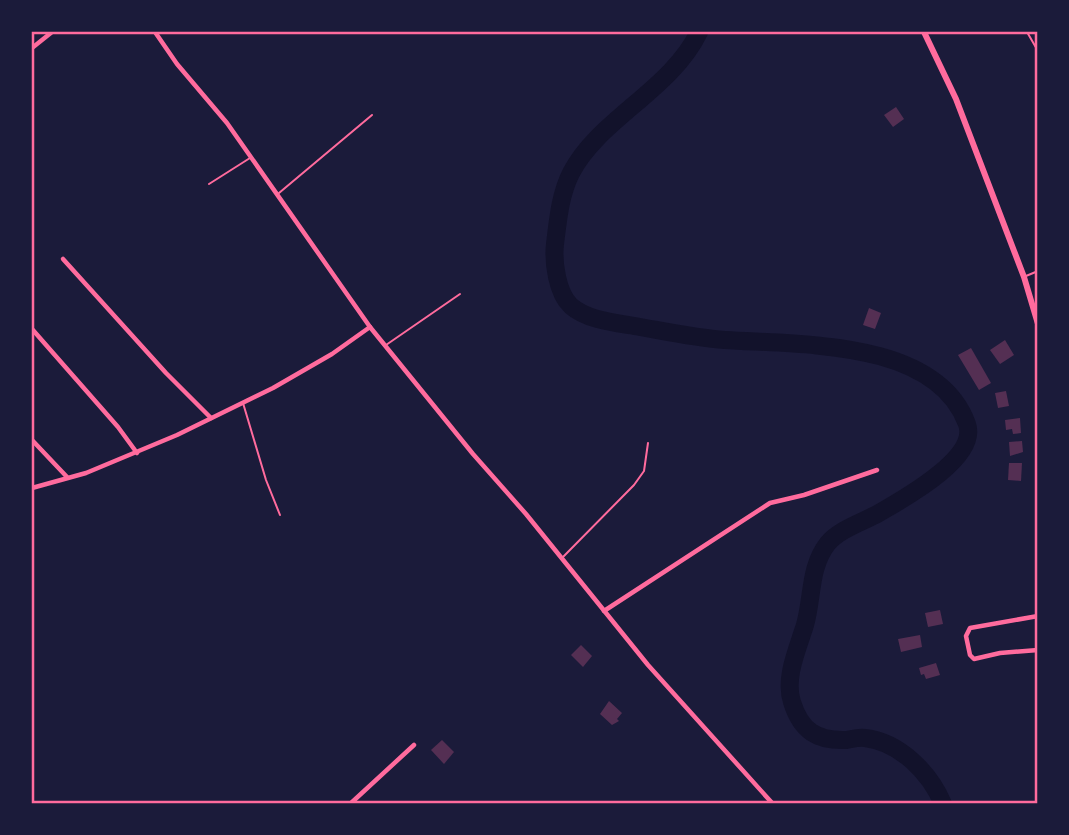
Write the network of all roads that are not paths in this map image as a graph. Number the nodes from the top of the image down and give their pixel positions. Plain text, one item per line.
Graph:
1 (52, 32) edge
2 (155, 32) edge
3 (924, 32) edge
4 (1027, 32) edge
5 (32, 47) edge
6 (1038, 51) edge
7 (372, 115) dead end
8 (252, 157) junction
9 (209, 184) dead end
10 (279, 194) junction
11 (64, 259) dead end
12 (1038, 271) edge
13 (1024, 277) junction
14 (460, 294) dead end
15 (1038, 324) edge
16 (370, 327) junction
17 (32, 329) edge
18 (385, 345) junction
19 (243, 403) junction
20 (211, 418) junction
21 (32, 440) edge
22 (649, 443) dead end
23 (137, 453) junction
24 (877, 470) dead end
25 (68, 478) junction
26 (32, 488) edge
27 (280, 515) dead end
28 (562, 558) junction
29 (604, 611) junction
30 (1038, 616) edge
31 (1038, 650) edge
32 (414, 745) dead end
33 (350, 803) edge
34 (773, 803) edge

1 - 5 street
2 - 8 street
3 - 13 main road
4 - 6 lane
7 - 10 lane
8 - 9 lane
8 - 10 street
10 - 16 street
11 - 20 street
12 - 13 lane
13 - 15 main road
14 - 18 lane
16 - 18 street
16 - 19 street
17 - 23 street
18 - 28 street
19 - 20 street
19 - 27 lane
20 - 23 street
21 - 25 street
22 - 28 lane
23 - 25 street
24 - 29 street
25 - 26 street
28 - 29 street
29 - 34 street
30 - 31 street
32 - 33 street

